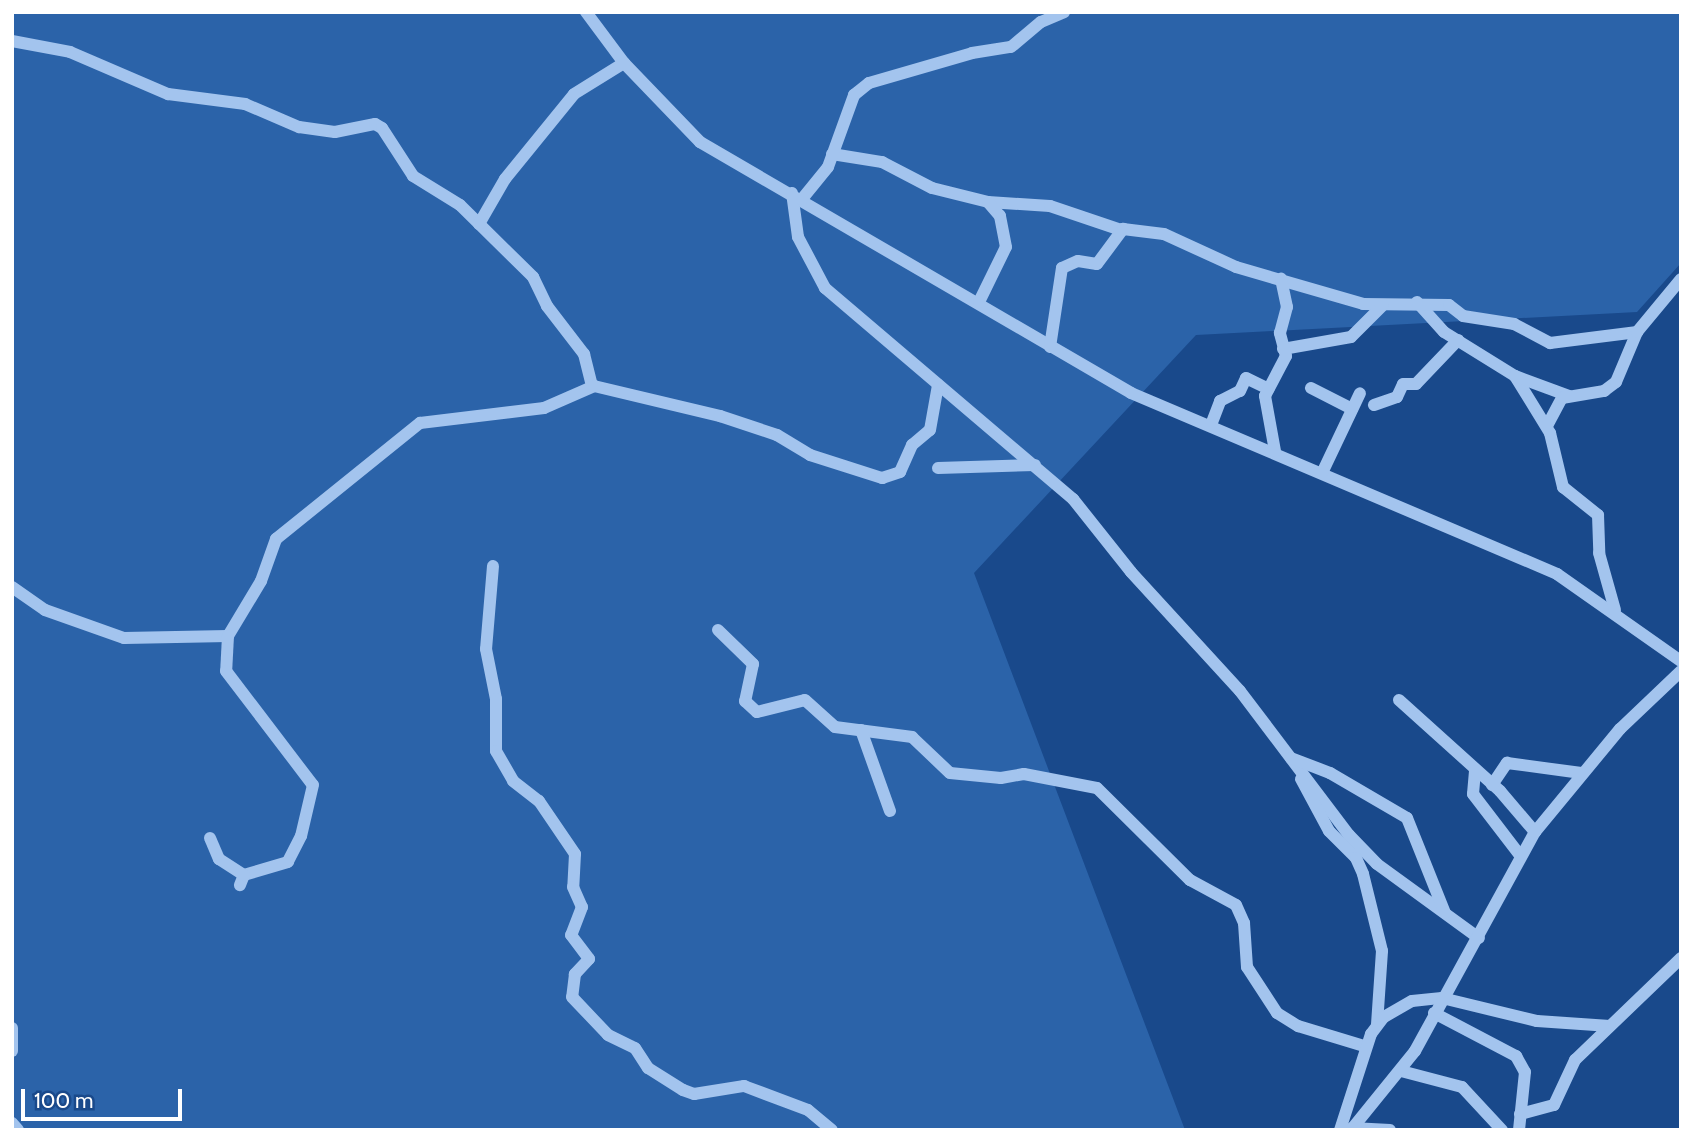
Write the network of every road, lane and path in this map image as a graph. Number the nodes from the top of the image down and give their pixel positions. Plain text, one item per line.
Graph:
1 (586, 12) edge
2 (1064, 12) edge
3 (12, 41) edge
4 (624, 63) junction
5 (832, 154) junction
6 (797, 196) junction
7 (988, 202) junction
8 (479, 224) junction
9 (1121, 230) junction
10 (1281, 279) junction
11 (1678, 284) edge
12 (979, 302) junction
13 (1417, 302) junction
14 (1383, 304) junction
15 (1637, 332) junction
16 (1458, 340) junction
17 (1050, 347) junction
18 (1283, 348) junction
19 (1515, 376) junction
20 (937, 385) junction
21 (592, 386) junction
22 (1269, 388) junction
23 (1311, 388) dead end
24 (1360, 393) dead end
25 (1569, 396) junction
26 (1374, 405) dead end
27 (1352, 410) junction
28 (1211, 425) junction
29 (1547, 426) junction
30 (1275, 451) junction
31 (1035, 465) junction
32 (938, 468) dead end
33 (1323, 471) junction
34 (493, 566) dead end
35 (12, 587) edge
36 (1615, 610) junction
37 (718, 629) dead end
38 (228, 636) junction
39 (1681, 661) edge
40 (1681, 671) edge
41 (1399, 700) dead end
42 (860, 730) junction
43 (1284, 753) junction
44 (1475, 771) junction
45 (1581, 773) junction
46 (1492, 785) junction
47 (890, 811) dead end
48 (1535, 832) junction
49 (210, 838) dead end
50 (1519, 854) junction
51 (1445, 913) junction
52 (1479, 937) junction
53 (1681, 958) edge
54 (1442, 998) junction
55 (1434, 1013) junction
56 (1377, 1025) junction
57 (1610, 1026) junction
58 (12, 1028) edge
59 (1364, 1046) junction
60 (12, 1051) edge
61 (1401, 1071) junction
62 (1520, 1114) junction
63 (12, 1123) edge
64 (1348, 1129) edge
65 (18, 1130) edge
66 (832, 1130) edge
67 (1390, 1130) edge
68 (1502, 1130) edge
69 (1519, 1130) edge

1 - 4 street
2 - 5 street
3 - 8 street
4 - 6 street
4 - 8 street
5 - 6 street
5 - 7 street
6 - 12 street
6 - 20 street
7 - 9 street
7 - 12 street
8 - 21 street
9 - 10 street
9 - 17 street
10 - 14 street
10 - 18 street
11 - 15 street
12 - 17 street
13 - 14 street
13 - 15 street
13 - 16 street
14 - 18 street
15 - 25 street
16 - 19 street
16 - 26 street
17 - 28 street
18 - 22 street
19 - 25 street
19 - 29 street
20 - 21 street
20 - 31 street
21 - 38 street
22 - 28 street
22 - 30 street
23 - 27 street
24 - 27 street
25 - 29 street
27 - 33 street
28 - 30 street
29 - 36 street
30 - 33 street
31 - 32 street
31 - 43 street
33 - 36 street
34 - 66 street
35 - 38 street
36 - 39 street
37 - 42 street
38 - 49 street
40 - 45 street
41 - 44 street
42 - 47 street
42 - 59 street
43 - 51 street
43 - 51 street
43 - 56 street
44 - 46 street
44 - 50 street
45 - 46 street
45 - 48 street
46 - 48 street
48 - 50 street
50 - 52 street
51 - 52 street
52 - 54 street
53 - 57 street
54 - 55 street
54 - 56 street
54 - 57 street
55 - 61 street
55 - 62 street
56 - 59 street
57 - 62 street
58 - 60 street
59 - 64 street
61 - 64 street
61 - 68 street
62 - 69 street
63 - 65 street
64 - 67 street

